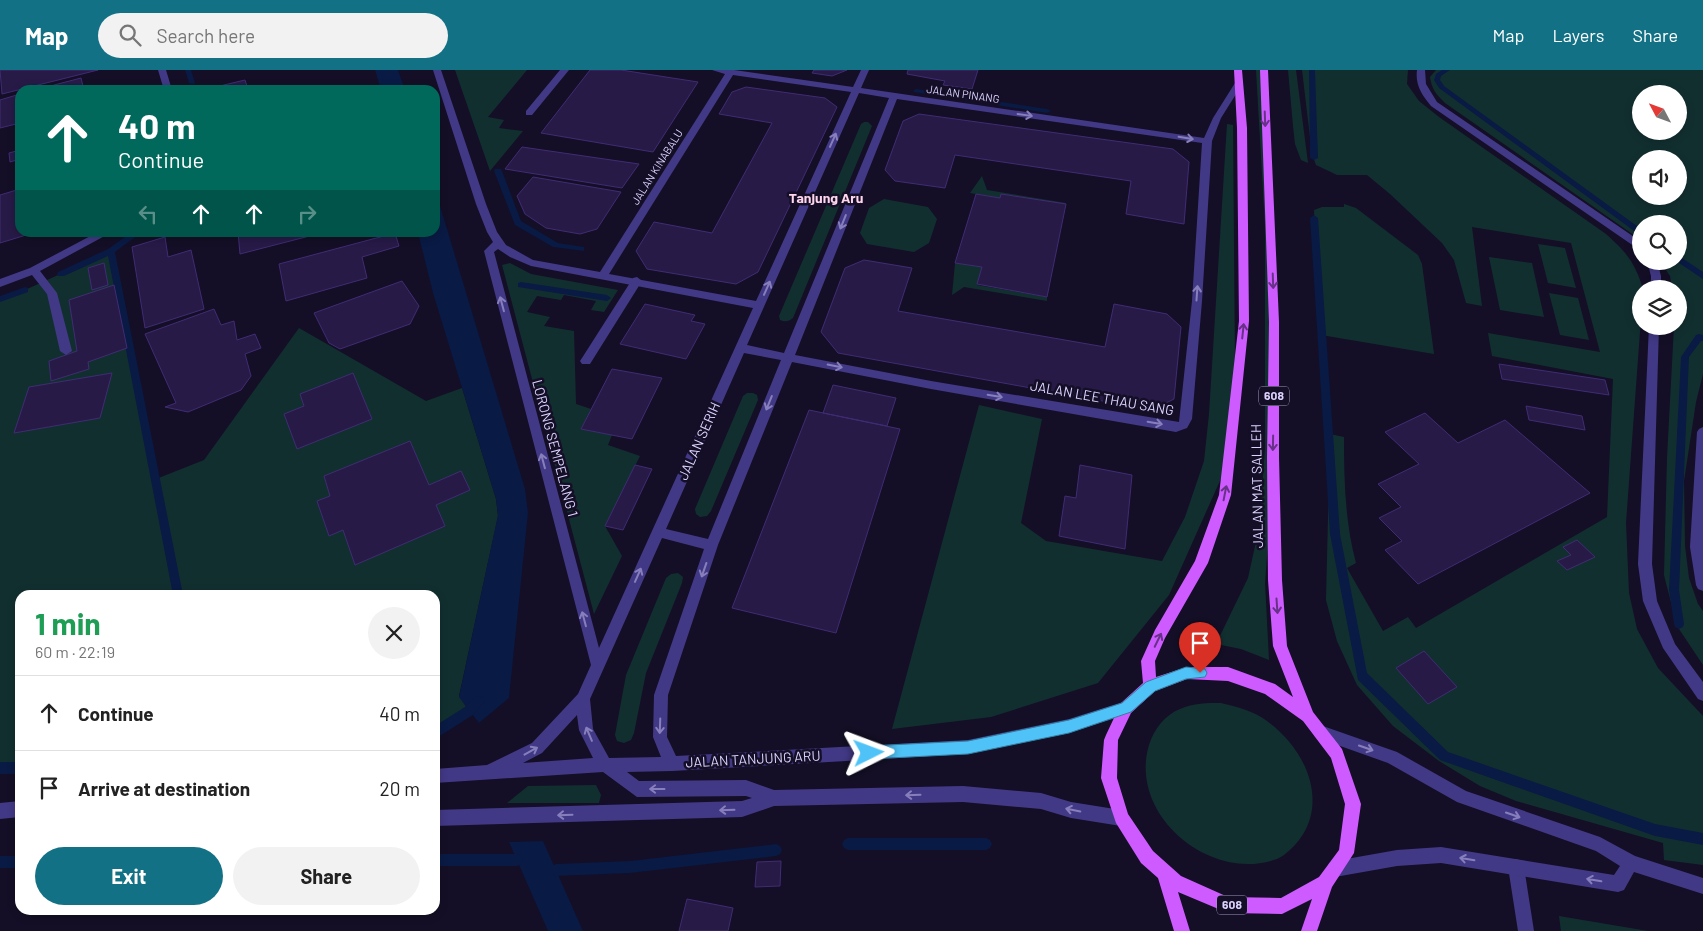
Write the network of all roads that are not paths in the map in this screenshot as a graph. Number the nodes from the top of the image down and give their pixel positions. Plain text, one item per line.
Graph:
1 (162, 70) edge
2 (437, 70) edge
3 (564, 70) edge
4 (716, 70) edge
5 (865, 70) edge
6 (1238, 70) edge
7 (1264, 70) edge
8 (1421, 70) edge
9 (731, 72) junction
10 (1239, 83) junction
11 (166, 85) edge
12 (856, 90) junction
13 (894, 96) junction
14 (529, 113) dead end
15 (1207, 141) junction
16 (97, 237) edge
17 (495, 237) junction
18 (1632, 239) edge
19 (34, 270) junction
20 (603, 275) junction
21 (637, 282) junction
22 (0, 283) edge
23 (759, 305) junction
24 (1654, 335) edge
25 (740, 348) junction
26 (66, 351) dead end
27 (787, 357) junction
28 (586, 361) dead end
29 (1703, 432) edge
30 (658, 532) junction
31 (712, 545) junction
32 (1703, 585) edge
33 (598, 665) junction
34 (1150, 686) junction
35 (1703, 694) edge
36 (582, 699) junction
37 (1126, 708) junction
38 (1308, 716) junction
39 (1320, 732) junction
40 (672, 764) junction
41 (605, 765) junction
42 (487, 773) junction
43 (440, 776) edge
44 (774, 798) junction
45 (15, 810) edge
46 (0, 811) edge
47 (440, 818) edge
48 (1121, 818) junction
49 (1631, 863) junction
50 (1516, 866) junction
51 (1335, 868) junction
52 (1164, 871) junction
53 (1325, 883) junction
54 (1703, 886) edge
55 (1182, 931) edge
56 (1309, 931) edge
57 (1526, 931) edge

1 - 11 street
2 - 17 street
3 - 14 street
4 - 9 street, JALAN PINANG
5 - 12 street, JALAN SERIH
6 - 10 main road, JALAN MAT SALLEH
7 -> 38 main road, JALAN MAT SALLEH / 608
8 - 18 street
9 - 12 street, JALAN PINANG
9 - 20 street, JALAN KINABALU
10 - 15 street, JALAN LEE THAU SANG
34 -> 10 main road, JALAN MAT SALLEH
12 - 13 street, JALAN PINANG
23 -> 12 street, JALAN SERIH
13 -> 15 street, JALAN PINANG
13 -> 27 street
27 -> 15 street, JALAN LEE THAU SANG
16 - 19 street
17 - 20 street
33 -> 17 street, LORONG SEMPELANG 1
19 - 22 street
19 - 26 street
20 - 21 street
21 - 23 street
21 - 28 street
23 - 25 street, JALAN SERIH
24 - 35 street
25 - 27 street
25 - 30 street, JALAN SERIH
27 -> 31 street
29 - 32 street
30 - 31 street
33 -> 30 street, JALAN SERIH
31 -> 40 street
33 - 36 street, JALAN SERIH
34 - 37 main road, 608
34 - 38 main road, 608
41 -> 36 street
42 -> 36 street, JALAN SERIH
37 - 40 street, JALAN TANJUNG ARU
37 - 48 main road, 608
38 - 39 main road, 608
39 -> 49 street
39 - 51 main road, 608
40 - 41 street, JALAN TANJUNG ARU
41 - 42 street, JALAN TANJUNG ARU
44 -> 41 street
42 - 43 street, JALAN TANJUNG ARU
44 -> 47 street
48 -> 44 street
45 - 46 street
48 - 52 main road, 608
49 -> 50 street
49 - 54 street
50 -> 51 street
50 - 57 street
51 - 53 main road, 608
52 - 53 main road, 608
52 - 55 main road
53 - 56 main road, 608

